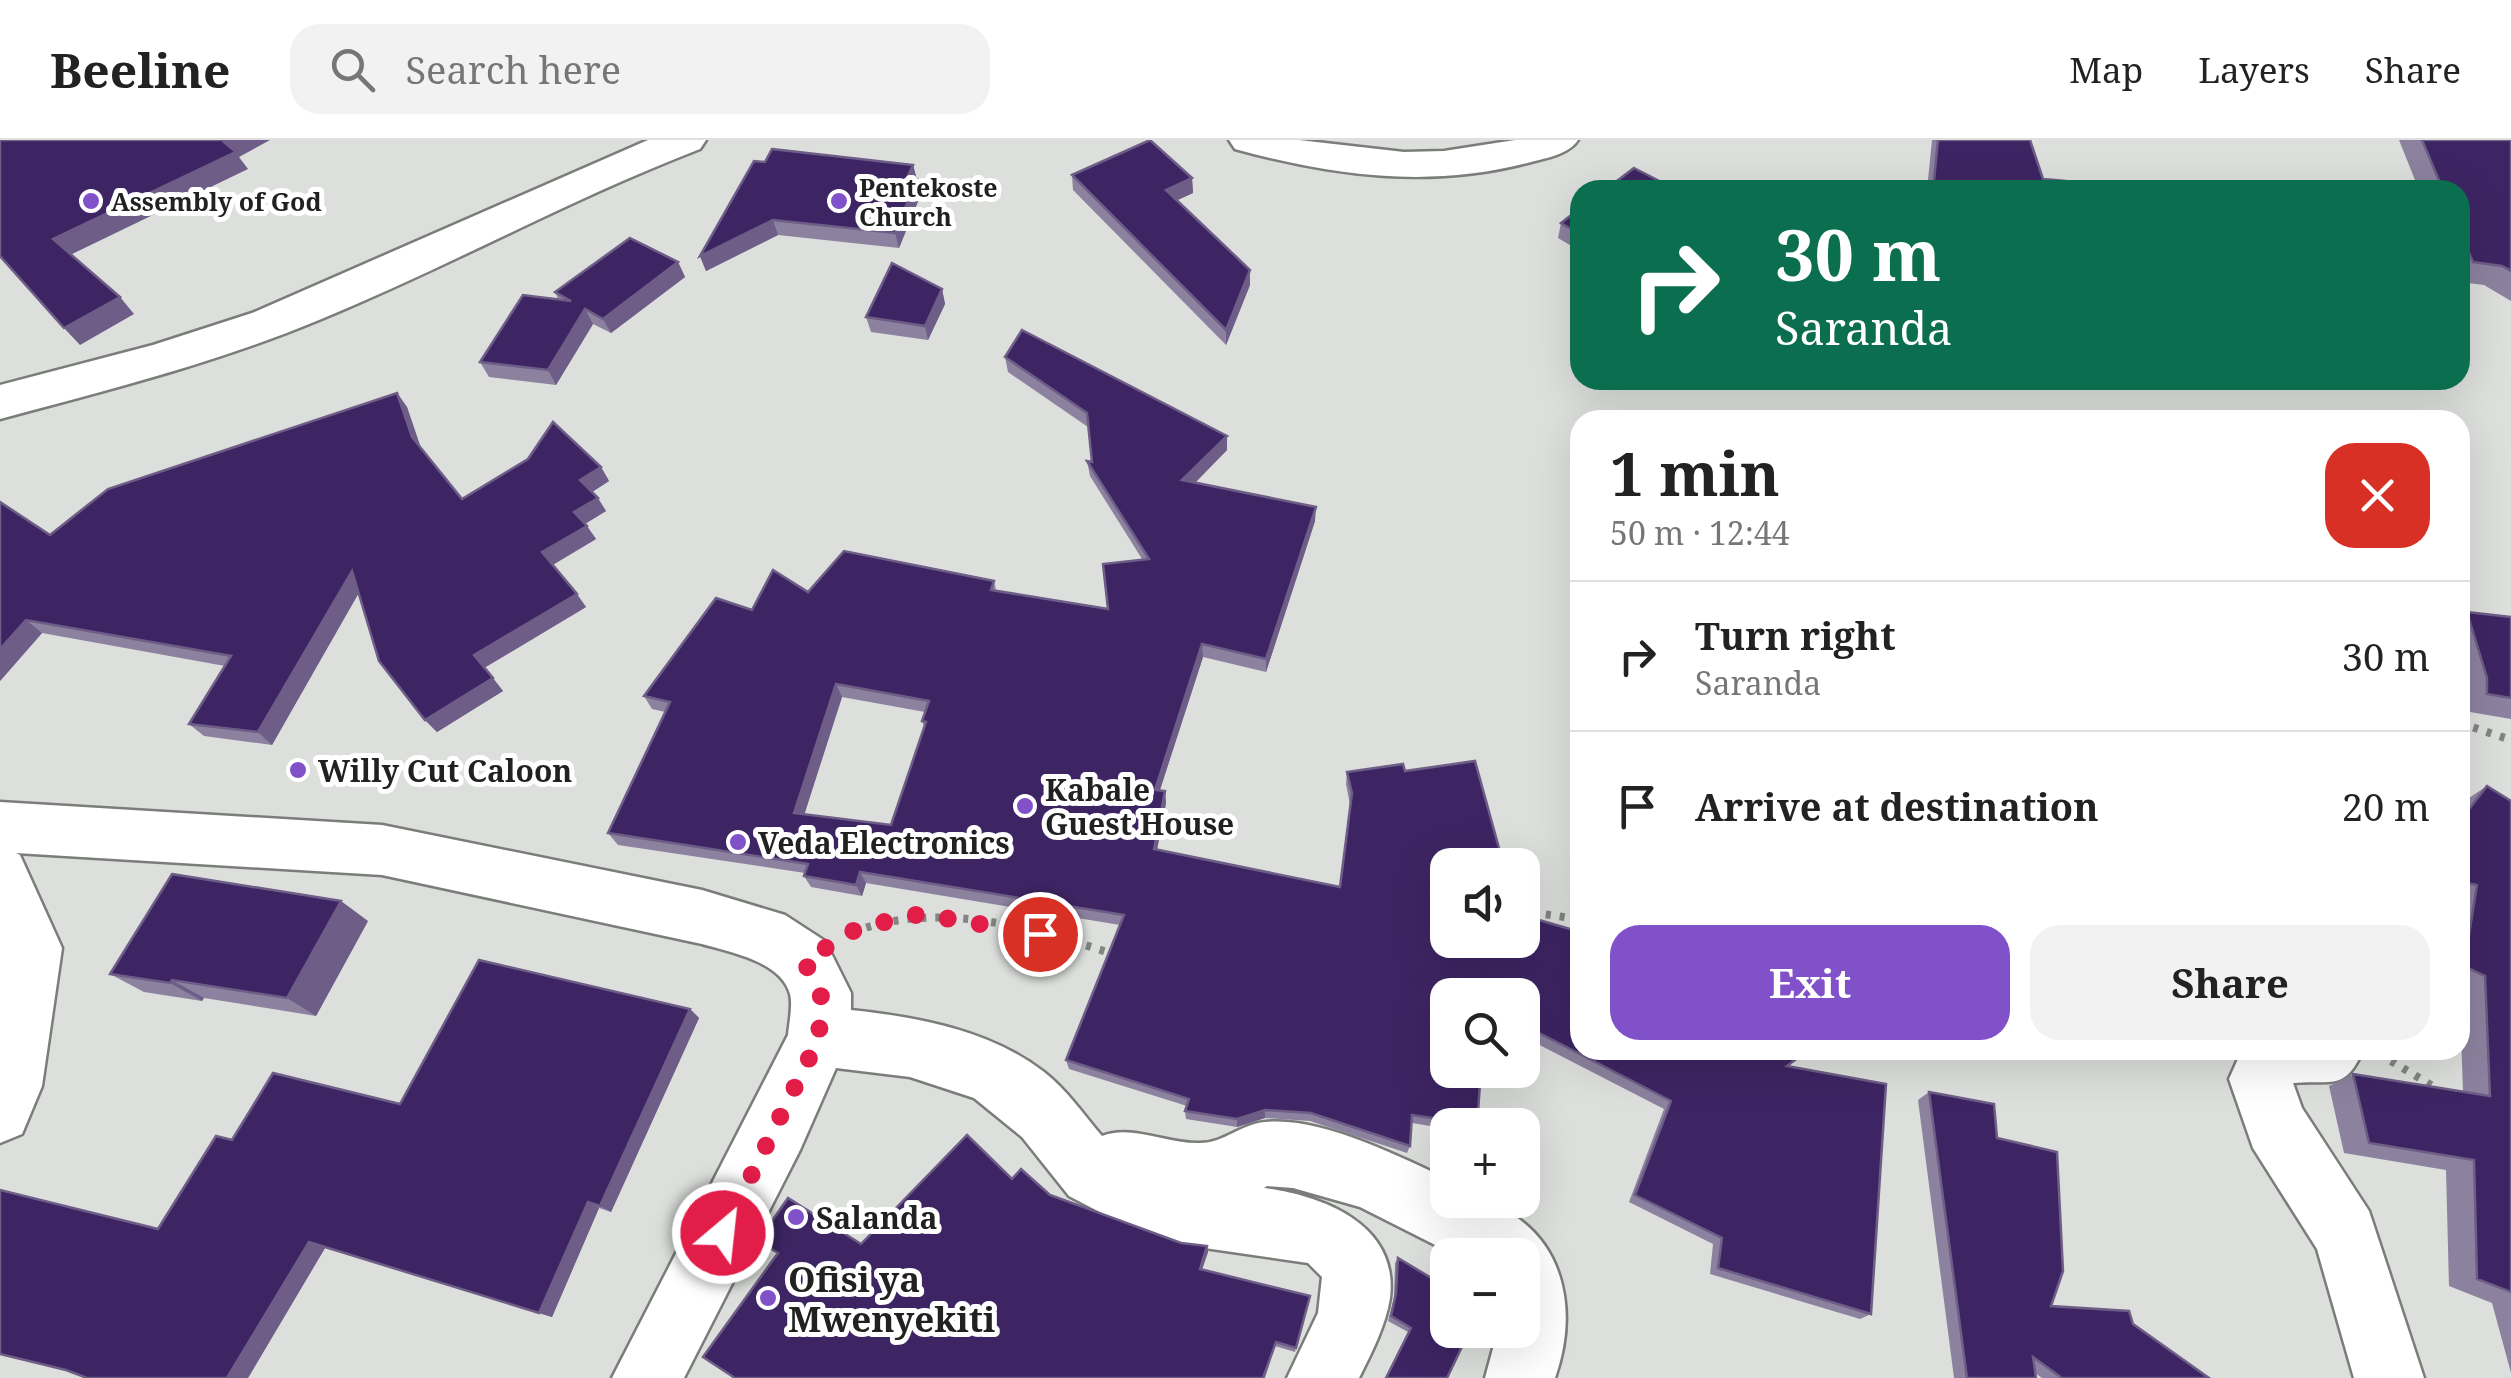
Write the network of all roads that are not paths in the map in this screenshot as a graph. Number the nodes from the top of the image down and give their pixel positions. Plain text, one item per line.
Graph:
1 (686, 140) edge
2 (1250, 140) edge
3 (1558, 140) edge
4 (0, 402) edge
5 (0, 827) edge
6 (0, 873) edge
7 (819, 1038) junction
8 (2270, 1060) edge
9 (0, 1112) edge
10 (1081, 1161) junction
11 (1489, 1238) edge
12 (1530, 1348) edge
13 (647, 1378) edge
14 (1322, 1378) edge
15 (1520, 1378) edge
16 (2389, 1378) edge

1 - 4 street
2 - 3 street
5 - 7 street
6 - 9 street
7 - 10 street
7 - 13 street
8 - 16 street
10 - 11 street
10 - 14 street
12 - 15 street

